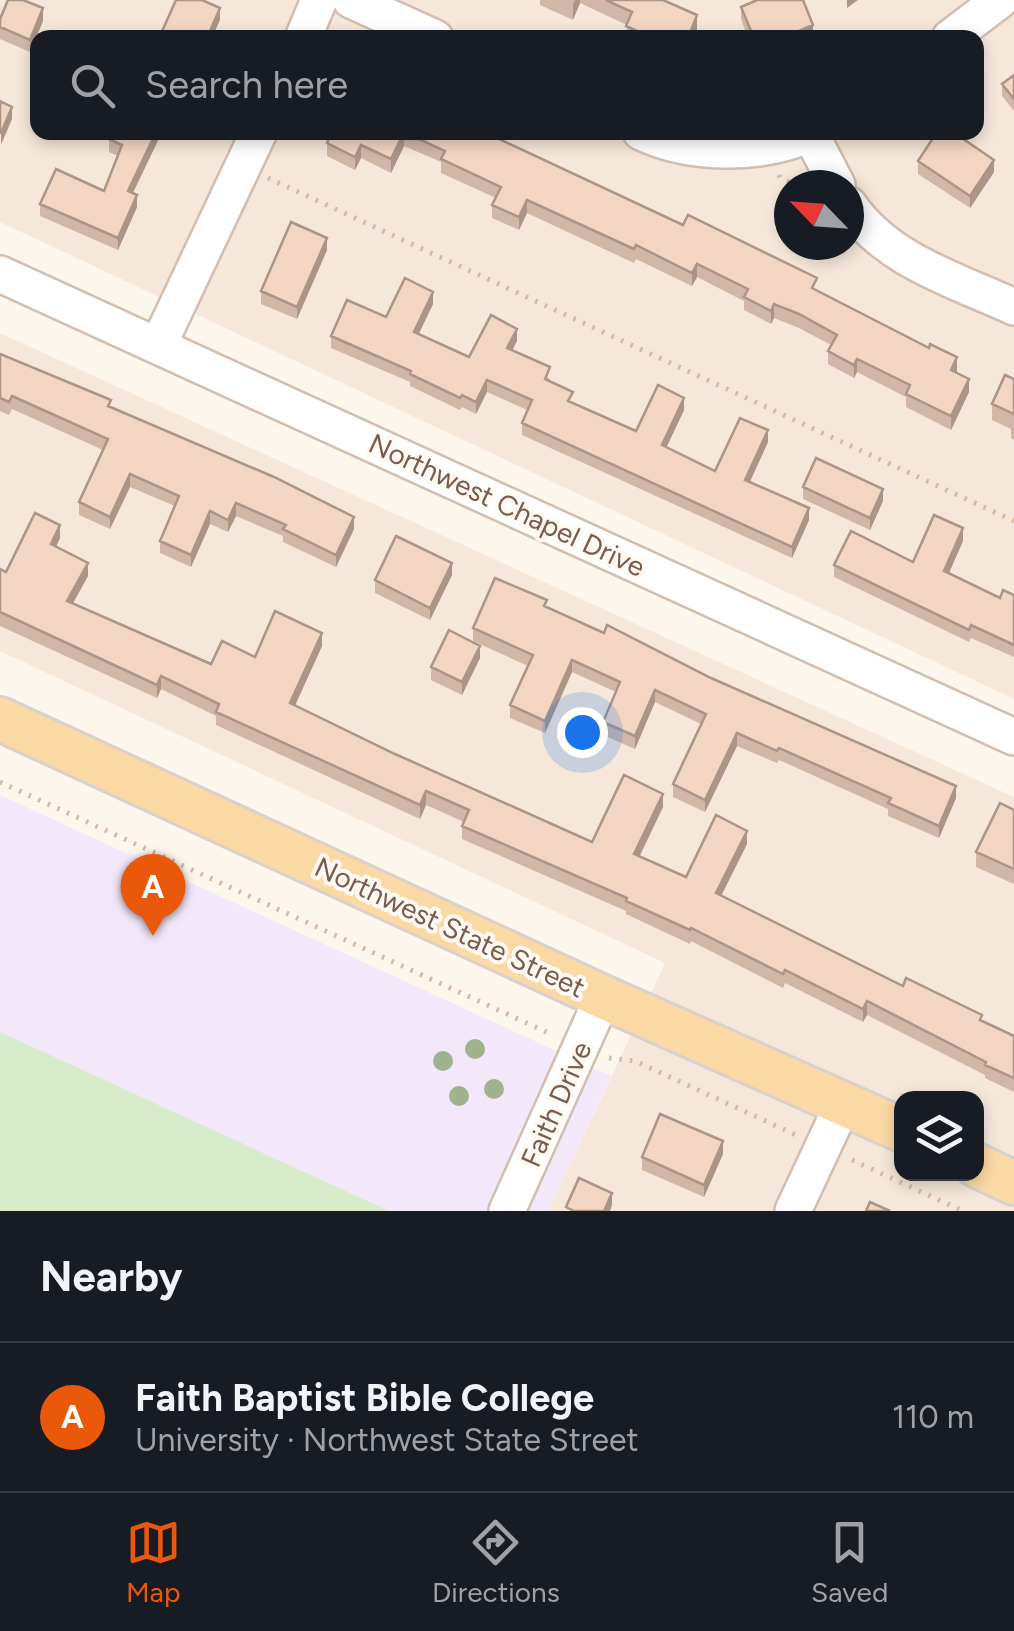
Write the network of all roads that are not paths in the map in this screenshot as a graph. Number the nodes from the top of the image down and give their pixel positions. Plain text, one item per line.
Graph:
1 (320, 0) edge
2 (350, 0) edge
3 (1000, 0) edge
4 (306, 30) edge
5 (418, 30) edge
6 (961, 30) edge
7 (255, 140) edge
8 (657, 140) edge
9 (782, 140) edge
10 (816, 140) edge
11 (830, 170) edge
12 (864, 227) edge
13 (0, 274) edge
14 (1014, 307) edge
15 (158, 346) junction
16 (0, 719) edge
17 (1014, 736) edge
18 (603, 997) junction
19 (843, 1104) junction
20 (894, 1126) edge
21 (984, 1169) edge
22 (1014, 1183) edge
23 (507, 1211) edge
24 (793, 1211) edge

1 - 4 street
2 - 5 street
3 - 6 street
7 - 15 street
8 - 9 street
10 - 11 street
12 - 14 street
13 - 15 street, Northwest Chapel Drive
15 - 17 street, Northwest Chapel Drive
16 - 18 main road, Northwest State Street
18 - 19 main road, Northwest State Street
18 - 23 street, Faith Drive
19 - 20 main road, Northwest State Street
19 - 24 street
21 - 22 main road

